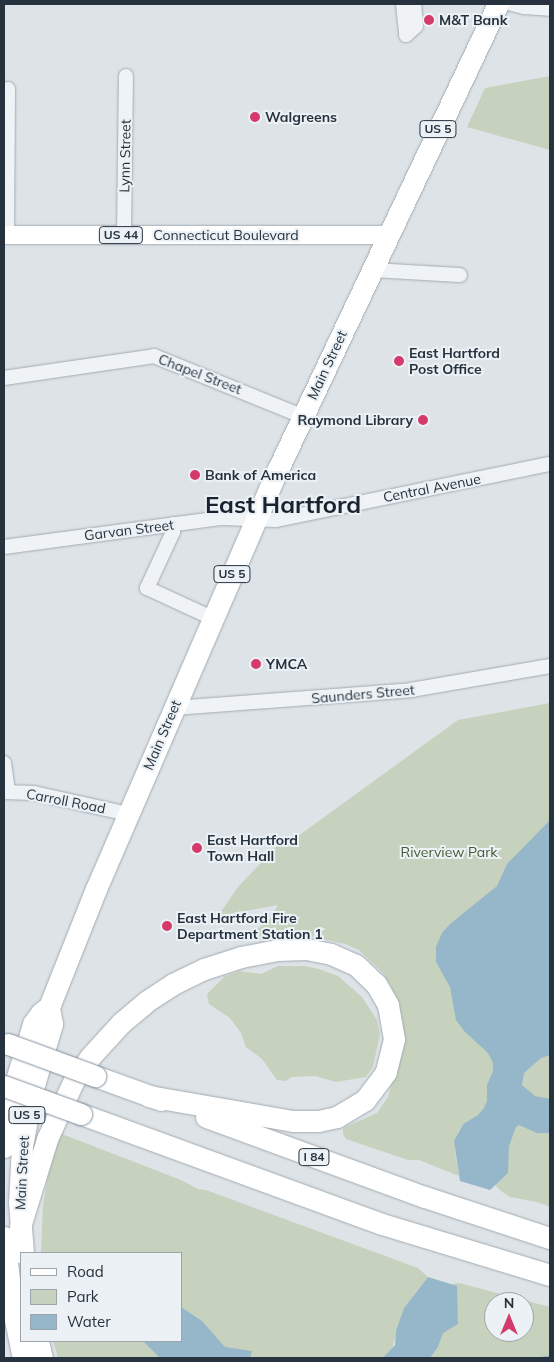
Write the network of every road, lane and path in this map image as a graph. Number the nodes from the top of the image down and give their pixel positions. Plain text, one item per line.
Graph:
1 (403, 4) edge
2 (414, 4) edge
3 (498, 4) edge
4 (512, 4) edge
5 (550, 9) edge
6 (126, 76) dead end
7 (8, 89) dead end
8 (5, 235) edge
9 (124, 235) junction
10 (388, 235) junction
11 (372, 270) junction
12 (460, 275) dead end
13 (4, 378) edge
14 (302, 416) junction
15 (550, 464) edge
16 (255, 520) junction
17 (174, 524) junction
18 (4, 547) edge
19 (212, 618) junction
20 (550, 666) edge
21 (174, 708) junction
22 (4, 762) edge
23 (6, 792) edge
24 (128, 814) junction
25 (49, 1007) junction
26 (6, 1043) edge
27 (4, 1086) edge
28 (149, 1096) junction
29 (5, 1129) edge
30 (14, 1237) edge
31 (550, 1238) edge
32 (550, 1275) edge
33 (8, 1300) edge
34 (38, 1342) edge
35 (23, 1358) edge
36 (42, 1358) edge

1 - 2 street
3 - 10 highway, Main Street / US 5
4 - 5 street
6 - 9 street, Lynn Street
7 - 8 street
8 - 9 main road, Connecticut Boulevard / US 44
9 - 10 main road, Connecticut Boulevard / US 44
10 - 11 highway, Main Street / US 5
11 - 12 street
11 - 14 highway, Main Street / US 5
13 - 14 street, Chapel Street
14 - 16 highway, Main Street / US 5
15 - 16 street, Central Avenue
16 - 17 street, Garvan Street
16 - 19 highway, Main Street / US 5
17 - 18 street, Garvan Street
17 - 19 street
19 - 21 highway, Main Street / US 5
20 - 21 street, Saunders Street
21 - 24 highway, Main Street / US 5
22 - 23 street
23 - 24 street, Carroll Road
24 - 25 highway, Main Street / US 5
25 - 29 highway, Main Street / US 5
25 - 30 highway, Main Street / US 5
26 - 28 highway, I 84, bridge
27 - 32 highway, bridge
28 - 30 highway
28 - 31 highway, I 84
30 - 33 highway, Main Street / US 5
33 - 35 highway, Main Street / US 5
34 - 36 highway

